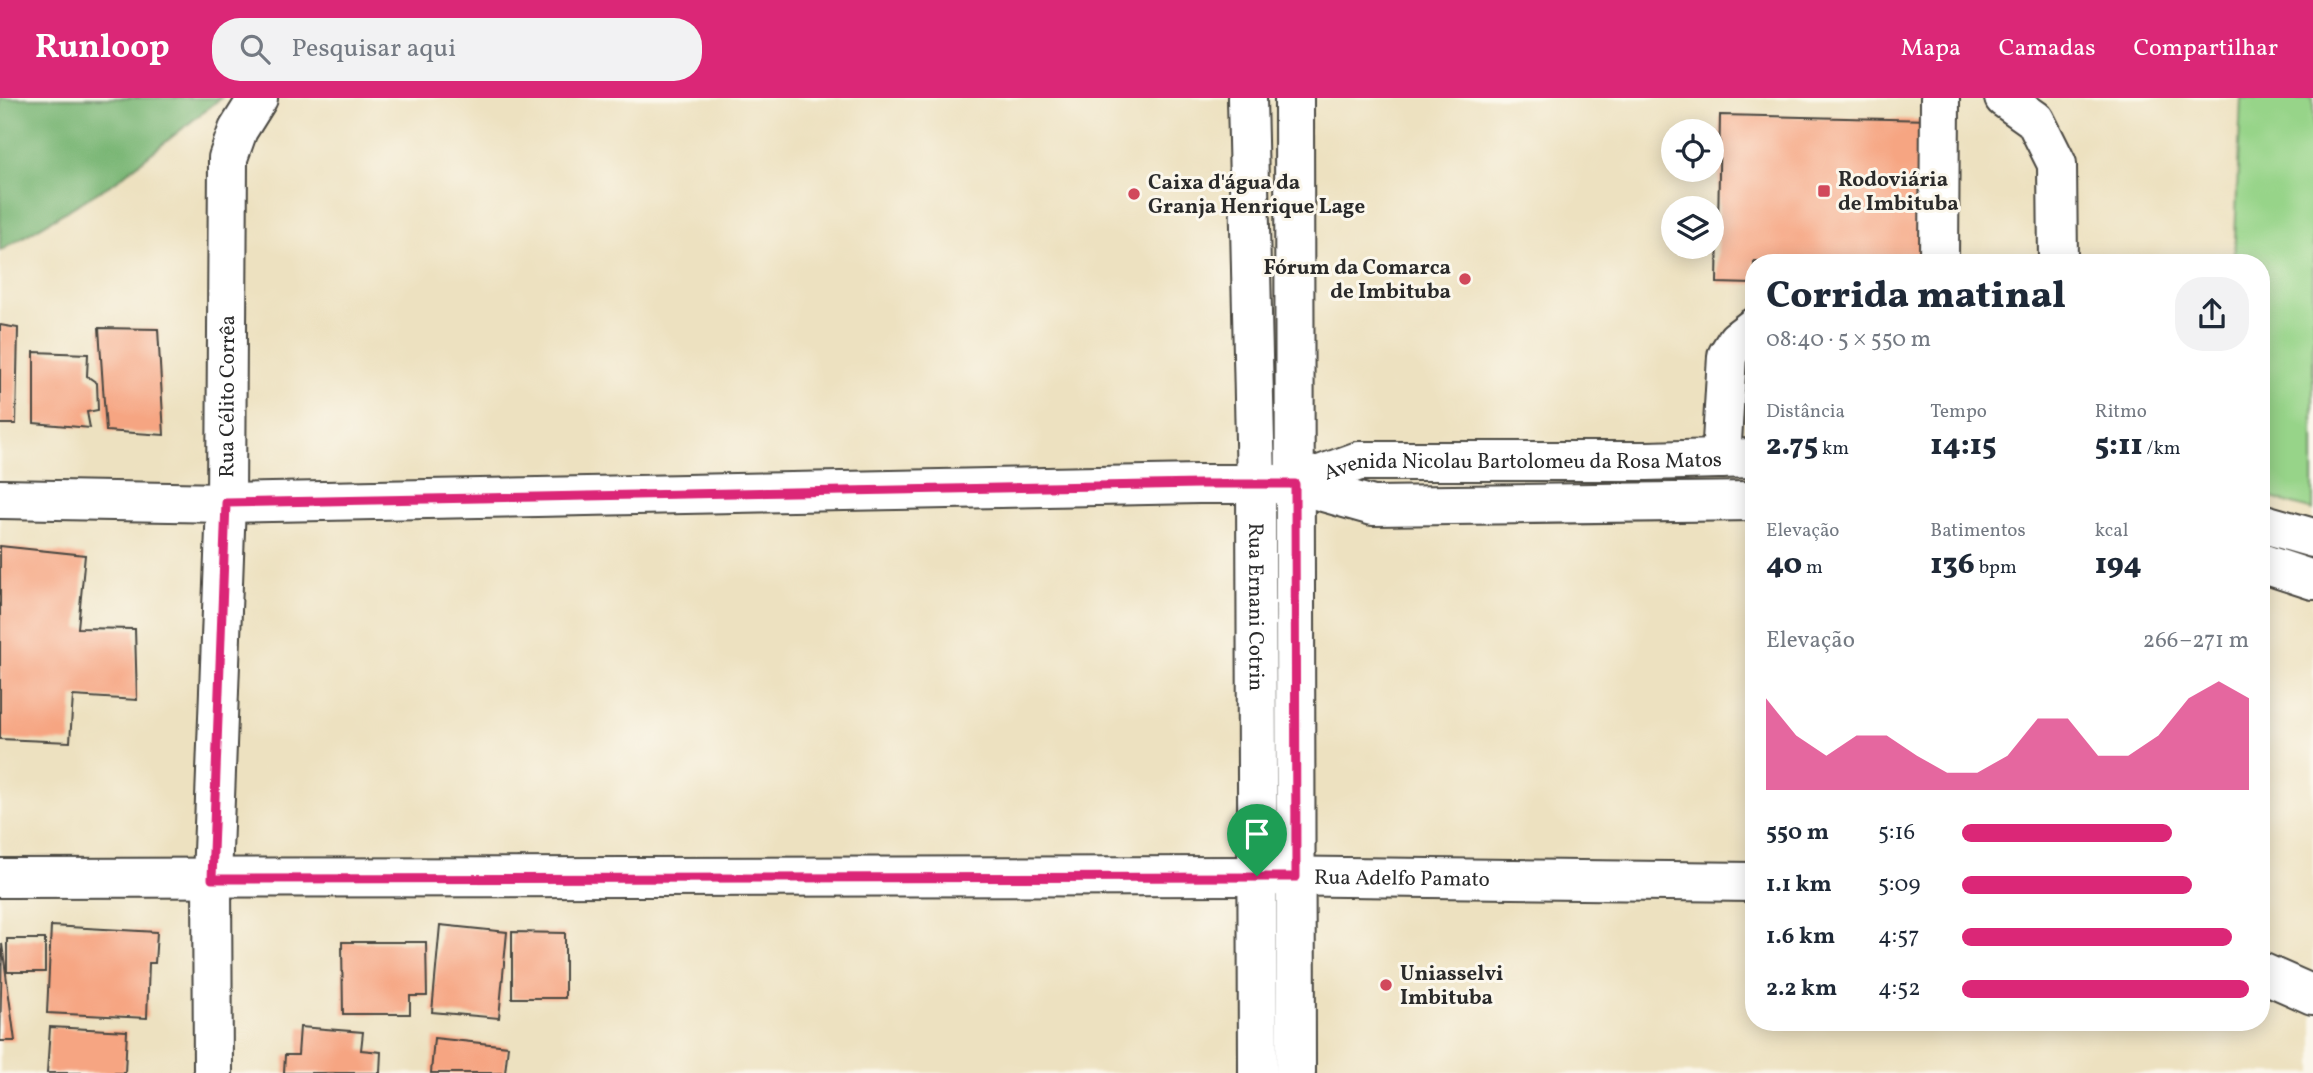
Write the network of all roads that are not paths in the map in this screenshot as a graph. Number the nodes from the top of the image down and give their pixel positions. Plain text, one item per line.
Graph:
1 (1247, 98) edge
2 (1294, 98) edge
3 (1940, 98) edge
4 (2004, 98) edge
5 (256, 100) edge
6 (1939, 254) edge
7 (2058, 254) edge
8 (1745, 334) edge
9 (1737, 458) edge
10 (1256, 484) junction
11 (1295, 484) junction
12 (0, 499) edge
13 (1745, 501) edge
14 (226, 503) junction
15 (2270, 526) edge
16 (2313, 538) edge
17 (2270, 566) edge
18 (2313, 580) edge
19 (1257, 876) junction
20 (1296, 877) junction
21 (0, 878) edge
22 (212, 879) junction
23 (1745, 881) edge
24 (2270, 976) edge
25 (2313, 995) edge
26 (213, 1073) edge
27 (1258, 1073) edge
28 (1296, 1073) edge

1 - 10 street, Rua Ernani Cotrin
2 - 11 street, Rua Ernani Cotrin
3 - 6 street
4 - 7 street
5 - 14 street, Rua Célito Corrêa
8 - 9 street
9 - 11 street, Avenida Nicolau Bartolomeu da Rosa Matos
10 - 11 street, Avenida Nicolau Bartolomeu da Rosa Matos
10 - 14 street, Avenida Nicolau Bartolomeu da Rosa Matos
10 - 19 street, Rua Ernani Cotrin
11 - 13 street, Avenida Nicolau Bartolomeu da Rosa Matos
11 - 20 street, Rua Ernani Cotrin
12 - 14 street, Avenida Nicolau Bartolomeu da Rosa Matos
14 - 22 street, Rua Célito Corrêa
15 - 16 street
17 - 18 street
19 - 20 street, Rua Adelfo Pamato
19 - 22 street, Rua Adelfo Pamato
19 - 27 street, Rua Ernani Cotrin
20 - 23 street, Rua Adelfo Pamato
20 - 28 street, Rua Ernani Cotrin
21 - 22 street, Rua Adelfo Pamato
22 - 26 street, Rua Célito Corrêa
24 - 25 street

